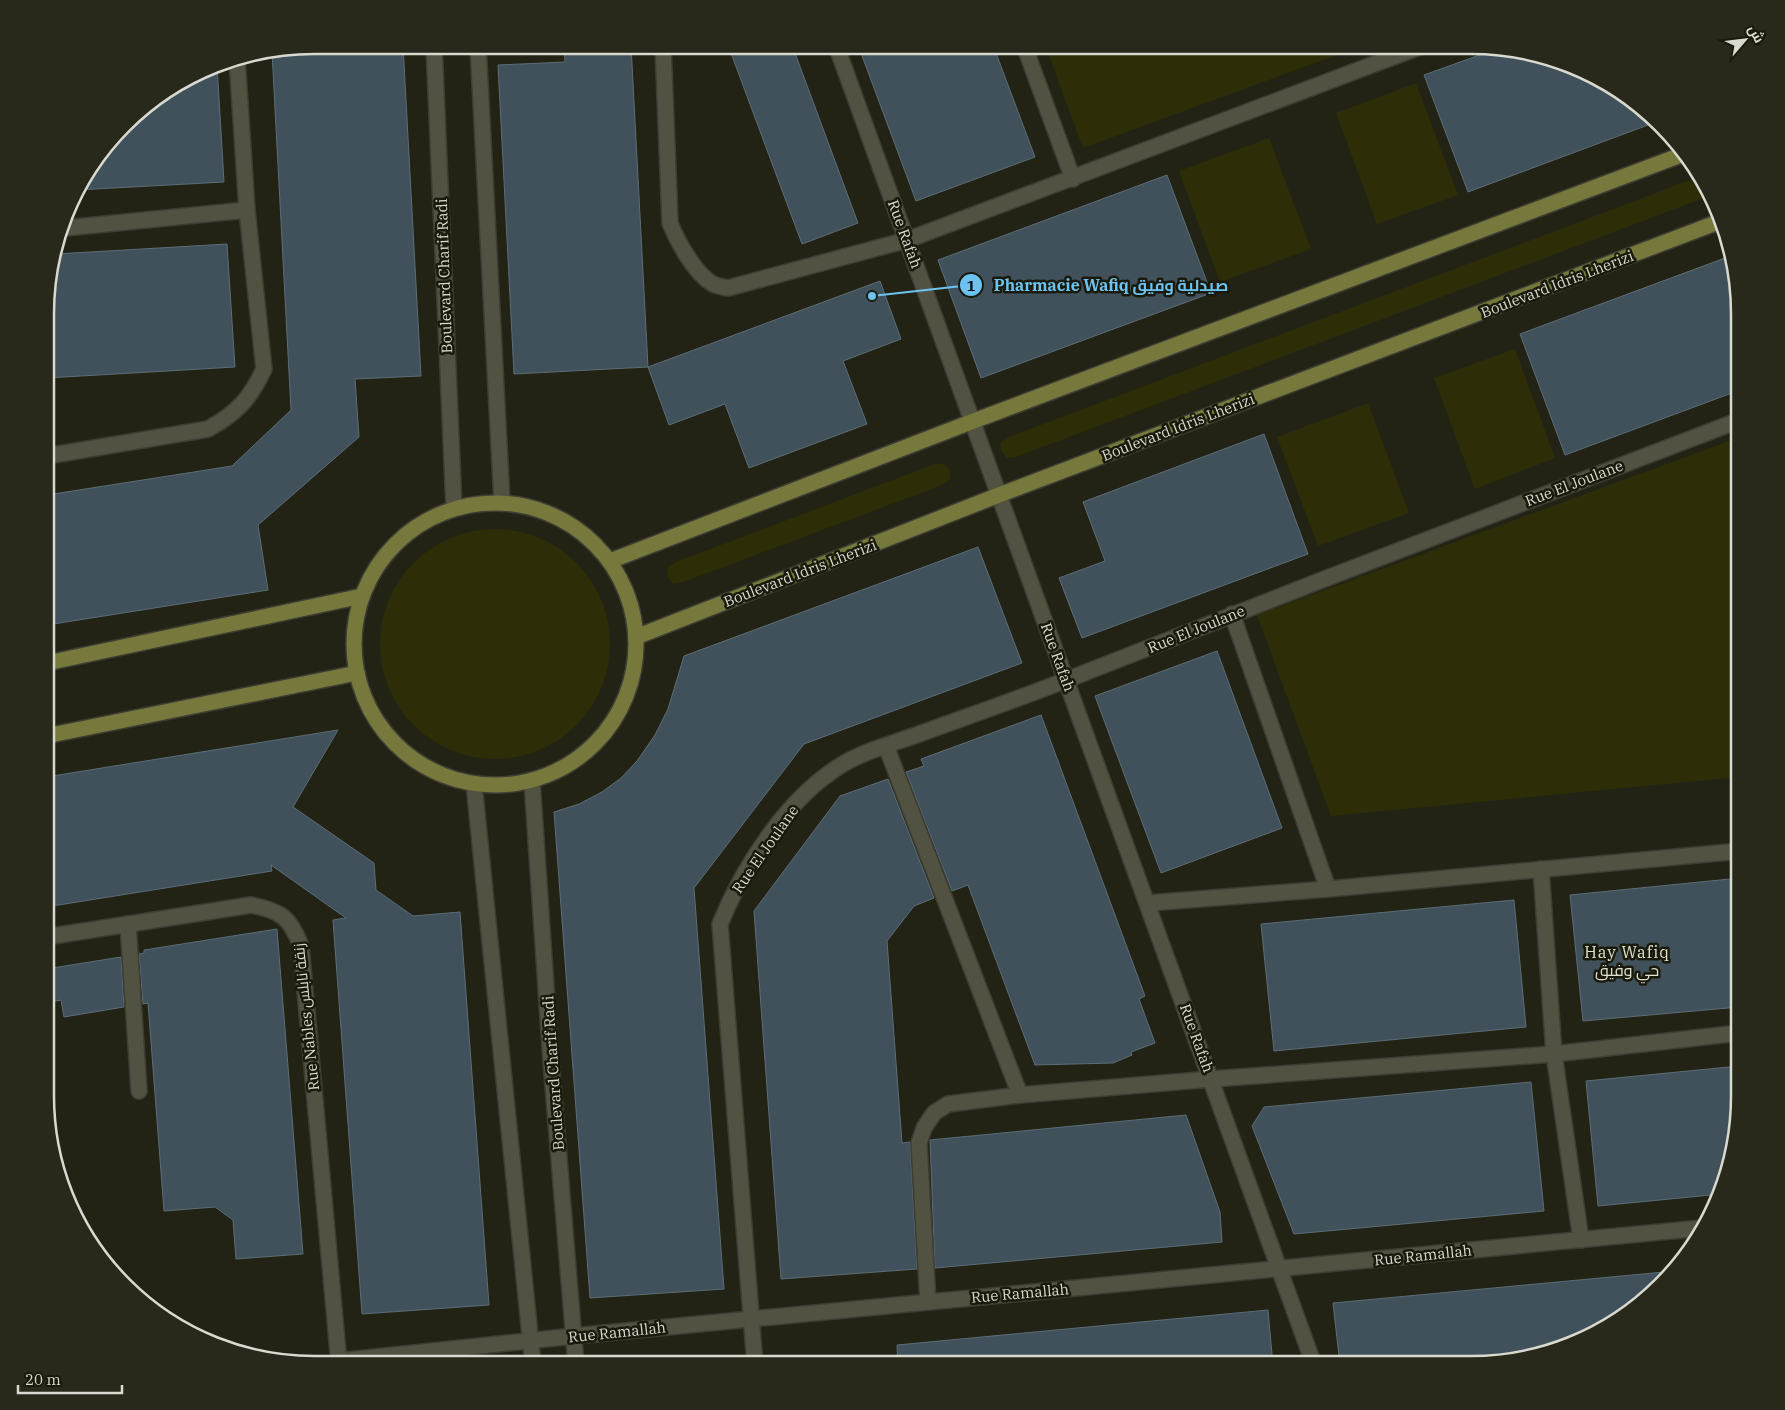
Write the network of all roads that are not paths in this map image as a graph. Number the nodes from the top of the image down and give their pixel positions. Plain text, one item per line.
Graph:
1 (434, 54) edge
2 (478, 54) edge
3 (663, 54) edge
4 (839, 54) edge
5 (1027, 54) edge
6 (1401, 54) edge
7 (238, 66) edge
8 (1677, 156) edge
9 (1073, 179) junction
10 (247, 210) junction
11 (1715, 224) edge
12 (69, 227) edge
13 (907, 240) junction
14 (971, 422) junction
15 (1731, 423) edge
16 (54, 455) edge
17 (999, 495) junction
18 (502, 502) junction
19 (454, 508) junction
20 (610, 561) junction
21 (362, 596) junction
22 (1232, 614) junction
23 (636, 638) junction
24 (54, 661) edge
25 (357, 674) junction
26 (1066, 680) junction
27 (54, 734) edge
28 (886, 746) junction
29 (532, 781) junction
30 (474, 784) junction
31 (1731, 852) edge
32 (1541, 869) junction
33 (1328, 889) junction
34 (1148, 903) junction
35 (128, 924) junction
36 (54, 936) edge
37 (1731, 1034) edge
38 (1554, 1054) junction
39 (1212, 1079) junction
40 (139, 1091) dead end
41 (1020, 1095) junction
42 (1694, 1229) edge
43 (1581, 1240) junction
44 (1281, 1269) junction
45 (928, 1302) junction
46 (751, 1318) junction
47 (574, 1336) junction
48 (532, 1340) junction
49 (338, 1356) edge
50 (398, 1356) edge
51 (533, 1356) edge
52 (575, 1356) edge
53 (754, 1356) edge
54 (1311, 1356) edge

1 - 19 street, Boulevard Charif Radi
2 - 18 street
3 - 13 street
4 - 13 street, Rue Rafah
5 - 9 street
6 - 9 street
7 - 10 street
8 - 14 main road
9 - 13 street
10 - 12 street
10 - 16 street
11 - 17 main road, Boulevard Idris Lherizi
13 - 14 street, Rue Rafah
14 - 17 street, Rue Rafah
14 - 20 main road
15 - 22 street, Rue El Joulane
17 - 23 main road, Boulevard Idris Lherizi
17 - 26 street, Rue Rafah
18 - 19 main road
18 - 20 main road
19 - 21 main road
20 - 23 main road
21 - 24 main road
21 - 25 main road
22 - 26 street, Rue El Joulane
22 - 33 street
23 - 29 main road
25 - 27 main road
25 - 30 main road
26 - 28 street, Rue El Joulane
26 - 34 street, Rue Rafah
28 - 41 street
28 - 46 street, Rue El Joulane
29 - 30 main road
29 - 47 street, Boulevard Charif Radi
30 - 48 street
31 - 32 street
32 - 33 street
32 - 38 street
33 - 34 street
34 - 39 street, Rue Rafah
35 - 36 street, Rue Nables زنقة نابلس
35 - 40 street
35 - 49 street, Rue Nables زنقة نابلس
37 - 38 street
38 - 39 street
38 - 43 street
39 - 41 street
39 - 44 street, Rue Rafah
41 - 45 street
42 - 43 street, Rue Ramallah
43 - 44 street, Rue Ramallah
44 - 45 street, Rue Ramallah
44 - 54 street, Rue Rafah
45 - 46 street, Rue Ramallah
46 - 47 street, Rue Ramallah
46 - 53 street
47 - 48 street, Rue Ramallah
47 - 52 street, Boulevard Charif Radi
48 - 50 street, Rue Ramallah
48 - 51 street

